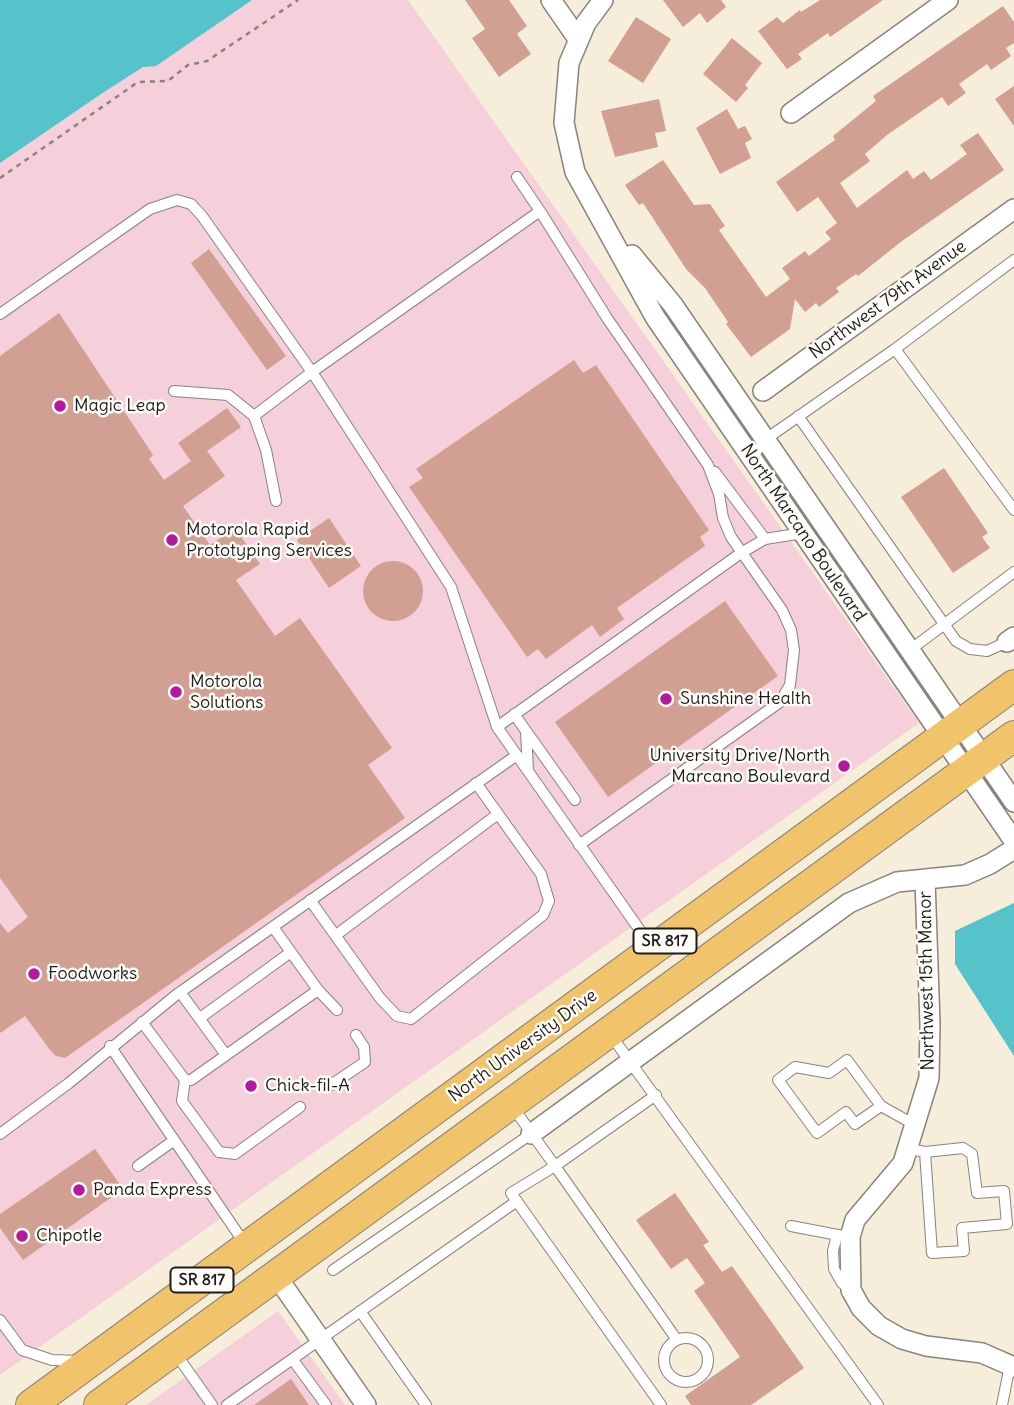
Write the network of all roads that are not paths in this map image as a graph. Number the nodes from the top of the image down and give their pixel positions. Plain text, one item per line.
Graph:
1 (551, 0) edge
2 (603, 0) edge
3 (948, 0) edge
4 (578, 39) junction
5 (791, 113) dead end
6 (517, 177) dead end
7 (1014, 209) edge
8 (540, 211) junction
9 (602, 219) junction
10 (1014, 261) edge
11 (0, 314) edge
12 (895, 349) junction
13 (312, 372) junction
14 (174, 391) dead end
15 (763, 391) dead end
16 (254, 416) junction
17 (798, 416) junction
18 (766, 439) junction
19 (751, 458) junction
20 (708, 465) junction
21 (276, 501) dead end
22 (1014, 510) edge
23 (803, 533) junction
24 (765, 539) junction
25 (741, 553) junction
26 (1014, 572) edge
27 (945, 625) junction
28 (1010, 639) edge
29 (910, 650) junction
30 (1014, 685) edge
31 (514, 714) junction
32 (497, 727) junction
33 (951, 730) junction
34 (526, 731) junction
35 (1014, 736) edge
36 (517, 755) junction
37 (975, 764) junction
38 (528, 772) junction
39 (476, 783) junction
40 (575, 800) dead end
41 (1014, 802) edge
42 (498, 814) junction
43 (1014, 841) edge
44 (579, 845) junction
45 (1014, 849) edge
46 (925, 880) junction
47 (310, 900) junction
48 (273, 927) junction
49 (336, 935) junction
50 (653, 949) junction
51 (291, 952) junction
52 (318, 990) junction
53 (180, 992) junction
54 (337, 1010) dead end
55 (200, 1018) junction
56 (142, 1022) junction
57 (608, 1031) junction
58 (356, 1035) dead end
59 (110, 1046) junction
60 (226, 1055) junction
61 (631, 1061) junction
62 (185, 1080) junction
63 (331, 1085) dead end
64 (656, 1095) junction
65 (510, 1103) junction
66 (881, 1106) junction
67 (299, 1107) dead end
68 (916, 1125) junction
69 (0, 1134) edge
70 (531, 1134) junction
71 (173, 1141) junction
72 (917, 1150) junction
73 (138, 1166) dead end
74 (555, 1166) junction
75 (517, 1201) junction
76 (282, 1223) junction
77 (792, 1226) dead end
78 (844, 1236) junction
79 (247, 1247) junction
80 (333, 1270) dead end
81 (275, 1274) junction
82 (227, 1311) junction
83 (360, 1311) junction
84 (0, 1320) edge
85 (320, 1339) junction
86 (677, 1340) junction
87 (173, 1350) junction
88 (293, 1360) junction
89 (90, 1362) junction
90 (1012, 1366) edge
91 (31, 1405) edge
92 (99, 1405) edge
93 (212, 1405) edge
94 (227, 1405) edge
95 (326, 1405) edge
96 (366, 1405) edge
97 (426, 1405) edge
98 (661, 1405) edge
99 (878, 1405) edge
100 (1002, 1405) edge

1 - 4 street
2 - 4 street, North Marcano Boulevard
3 - 5 street
4 - 9 street, North Marcano Boulevard
6 - 8 lane
7 - 15 street, Northwest 79th Avenue
8 - 13 lane
8 - 20 lane
9 - 18 street, North Marcano Boulevard
9 - 19 street, North Marcano Boulevard
10 - 12 lane
11 - 13 lane
12 - 17 lane
12 - 22 lane
13 - 16 lane
13 - 32 lane
14 - 16 lane
16 - 21 lane
17 - 18 lane
17 - 27 lane
18 - 19 lane
18 - 29 street, North Marcano Boulevard
19 - 23 street, North Marcano Boulevard
20 - 24 lane
20 - 25 lane
23 - 24 lane
23 - 33 street, North Marcano Boulevard
24 - 25 lane
25 - 31 lane
25 - 44 lane
26 - 27 lane
27 - 28 lane
27 - 29 lane
29 - 33 street, North Marcano Boulevard
30 - 33 main road, North University Drive / SR 817
31 - 32 lane
31 - 34 lane
32 - 36 lane
33 - 37 street, North Marcano Boulevard
33 - 50 main road, North University Drive / SR 817
34 - 38 lane
34 - 40 lane
35 - 37 main road, SR 817
36 - 38 lane
36 - 39 lane
37 - 41 street, North Marcano Boulevard
37 - 43 street, North Marcano Boulevard
37 - 57 main road, SR 817
38 - 44 lane
39 - 42 lane
39 - 47 lane
42 - 49 lane
42 - 49 lane
44 - 50 lane
45 - 46 street
46 - 61 street
46 - 68 street, Northwest 15th Manor
47 - 48 lane
47 - 49 lane
48 - 51 lane
48 - 53 lane
50 - 57 main road
50 - 76 main road, North University Drive / SR 817
51 - 52 lane
51 - 55 lane
52 - 54 lane
52 - 60 lane
53 - 55 lane
53 - 56 lane
55 - 60 lane
56 - 59 lane
56 - 62 lane
57 - 61 lane
57 - 65 main road, SR 817
58 - 63 lane
59 - 69 lane
59 - 71 lane
60 - 62 lane
61 - 64 lane
61 - 70 street
62 - 67 lane
64 - 74 lane
64 - 99 lane
65 - 70 lane
65 - 81 main road, SR 817
66 - 66 lane
66 - 68 lane
68 - 72 street, Northwest 15th Manor
70 - 74 lane
70 - 80 lane
71 - 73 lane
71 - 79 lane
72 - 72 lane
72 - 78 street, Northwest 15th Manor
74 - 75 lane
74 - 86 lane
75 - 83 lane
75 - 98 lane
76 - 79 main road, North University Drive / SR 817
76 - 81 main road
77 - 78 lane
78 - 90 street
79 - 82 main road
79 - 89 main road, North University Drive / SR 817
81 - 82 main road, SR 817
81 - 85 street
82 - 87 main road, SR 817
83 - 85 lane
83 - 97 lane
84 - 89 lane
85 - 88 lane
85 - 96 street
86 - 86 lane
87 - 92 main road, SR 817
87 - 93 lane
88 - 94 lane
88 - 95 lane
89 - 91 main road, North University Drive / SR 817
90 - 100 lane

